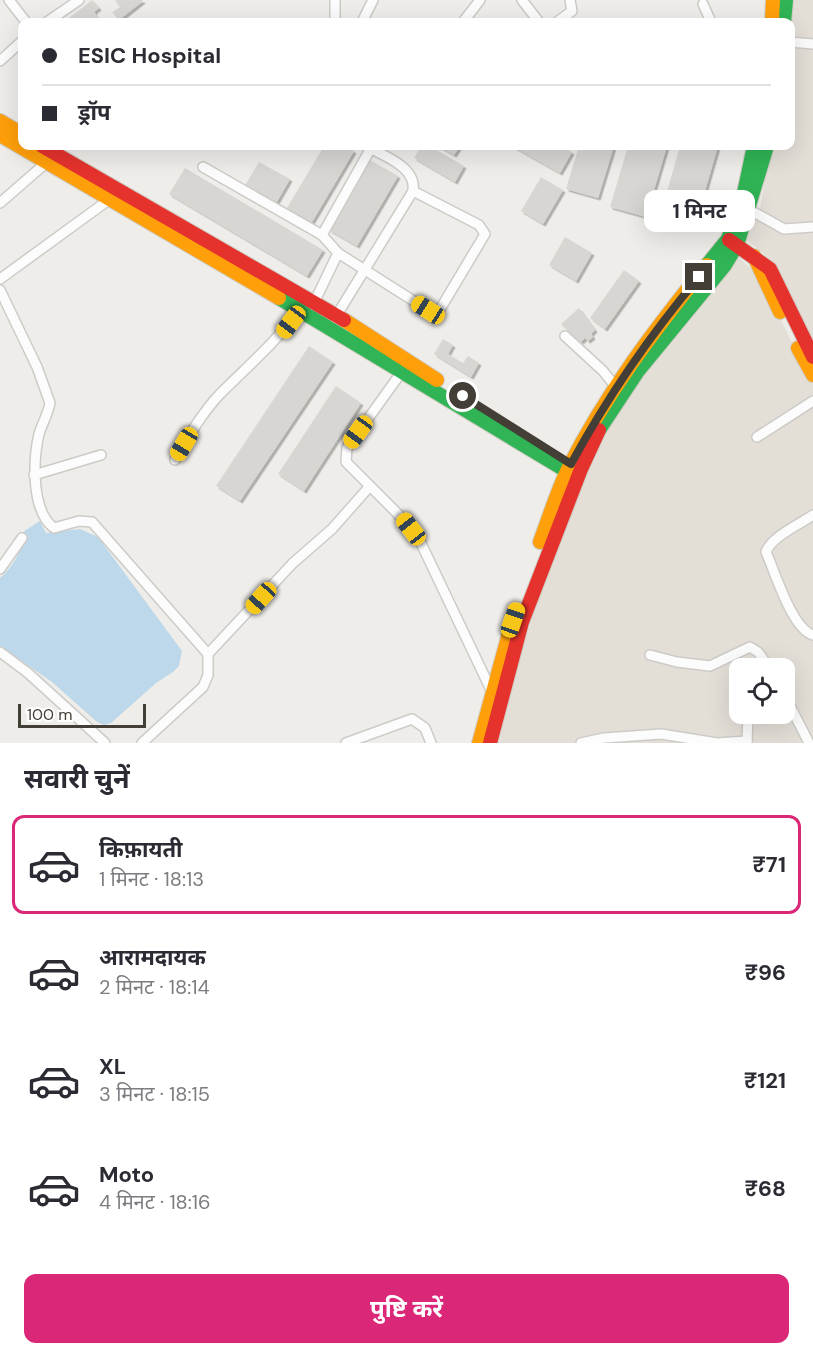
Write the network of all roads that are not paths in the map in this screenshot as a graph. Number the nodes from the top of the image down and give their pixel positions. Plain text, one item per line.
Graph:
1 (9, 0) edge
2 (334, 0) edge
3 (373, 0) edge
4 (480, 0) edge
5 (522, 0) edge
6 (570, 0) edge
7 (772, 0) edge
8 (786, 0) edge
9 (75, 1) edge
10 (703, 4) dead end
11 (23, 18) edge
12 (52, 18) edge
13 (335, 18) edge
14 (364, 18) edge
15 (466, 18) edge
16 (536, 18) edge
17 (562, 18) edge
18 (709, 18) edge
19 (772, 18) edge
20 (784, 18) edge
21 (795, 42) edge
22 (813, 44) edge
23 (18, 45) edge
24 (0, 61) edge
25 (0, 121) edge
26 (18, 132) edge
27 (2, 138) edge
28 (18, 147) edge
29 (24, 150) edge
30 (49, 150) edge
31 (366, 150) edge
32 (374, 150) edge
33 (386, 150) edge
34 (753, 150) edge
35 (766, 150) edge
36 (383, 155) junction
37 (47, 162) junction
38 (203, 167) dead end
39 (414, 191) junction
40 (110, 199) junction
41 (0, 203) edge
42 (750, 210) junction
43 (813, 227) edge
44 (322, 235) junction
45 (733, 242) junction
46 (338, 253) junction
47 (753, 255) junction
48 (365, 270) junction
49 (0, 279) edge
50 (0, 290) edge
51 (307, 309) junction
52 (334, 321) junction
53 (565, 336) dead end
54 (813, 357) edge
55 (403, 369) junction
56 (813, 375) edge
57 (619, 391) junction
58 (813, 401) edge
59 (757, 438) dead end
60 (101, 455) dead end
61 (175, 460) dead end
62 (574, 470) junction
63 (34, 475) junction
64 (370, 486) junction
65 (813, 515) edge
66 (22, 538) dead end
67 (0, 569) edge
68 (813, 635) edge
69 (0, 652) edge
70 (208, 654) junction
71 (650, 655) dead end
72 (762, 658) edge
73 (492, 692) junction
74 (795, 716) edge
75 (748, 724) edge
76 (747, 742) edge
77 (105, 743) edge
78 (142, 743) edge
79 (346, 743) edge
80 (431, 743) edge
81 (488, 743) edge
82 (581, 743) edge
83 (808, 743) edge

1 - 11 street
2 - 13 street
3 - 14 street
4 - 15 street
5 - 16 street
6 - 17 street
7 - 19 main road
8 - 20 main road
9 - 12 street
10 - 18 street
21 - 22 street
23 - 24 street
25 - 26 main road
27 - 28 main road
29 - 37 main road
30 - 51 main road
31 - 44 street
32 - 36 street
33 - 36 street
34 - 45 main road
35 - 42 main road
36 - 39 street
37 - 40 main road
37 - 41 street
38 - 44 street
39 - 48 street
39 - 48 street
40 - 49 street
40 - 51 main road
42 - 43 street
42 - 45 main road
44 - 46 street
45 - 47 main road
45 - 57 main road
46 - 48 street
46 - 51 street
47 - 54 main road
47 - 56 main road
48 - 52 street
50 - 63 street
51 - 52 main road
51 - 61 street
52 - 55 main road
52 - 62 main road
53 - 57 street
55 - 62 main road
55 - 64 street
57 - 62 main road
58 - 59 street
60 - 63 street
62 - 73 main road
62 - 81 main road
63 - 70 street
64 - 70 street
64 - 73 street
65 - 68 street
66 - 67 street
69 - 77 street
70 - 78 street
71 - 72 street
73 - 81 main road
74 - 83 street
75 - 76 street
76 - 82 street
79 - 80 street

